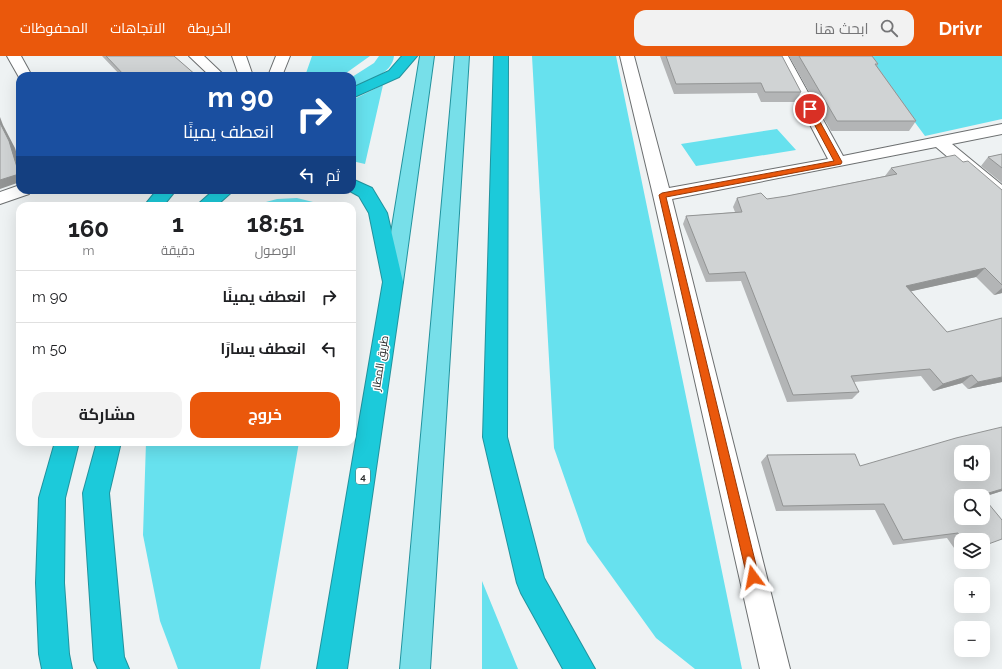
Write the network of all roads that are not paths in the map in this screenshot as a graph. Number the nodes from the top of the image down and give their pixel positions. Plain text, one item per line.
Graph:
1 (16, 56) edge
2 (196, 56) edge
3 (239, 56) edge
4 (284, 56) edge
5 (410, 56) edge
6 (427, 56) edge
7 (462, 56) edge
8 (501, 56) edge
9 (627, 56) edge
10 (781, 56) edge
11 (0, 59) edge
12 (23, 72) edge
13 (214, 72) edge
14 (245, 72) edge
15 (277, 72) edge
16 (356, 92) edge
17 (1002, 128) edge
18 (940, 142) junction
19 (838, 162) junction
20 (356, 187) edge
21 (16, 192) edge
22 (164, 194) edge
23 (220, 194) edge
24 (1002, 194) edge
25 (662, 195) junction
26 (0, 198) edge
27 (157, 202) edge
28 (210, 202) edge
29 (393, 282) junction
30 (66, 446) edge
31 (108, 446) edge
32 (57, 669) edge
33 (114, 669) edge
34 (332, 669) edge
35 (415, 669) edge
36 (580, 669) edge
37 (775, 669) edge

1 - 11 street
1 - 12 street
2 - 13 street
3 - 14 street
4 - 15 street
5 - 16 highway
6 - 29 main road, طريق المطار
7 - 35 main road
8 - 36 highway
9 - 25 street
10 - 19 street
17 - 18 street
18 - 19 street
18 - 24 street
19 - 25 street
20 - 29 highway, 4
21 - 26 street
22 - 27 highway
23 - 28 highway
25 - 37 street
29 - 34 highway, طريق المطار / 4
30 - 32 highway
31 - 33 highway

